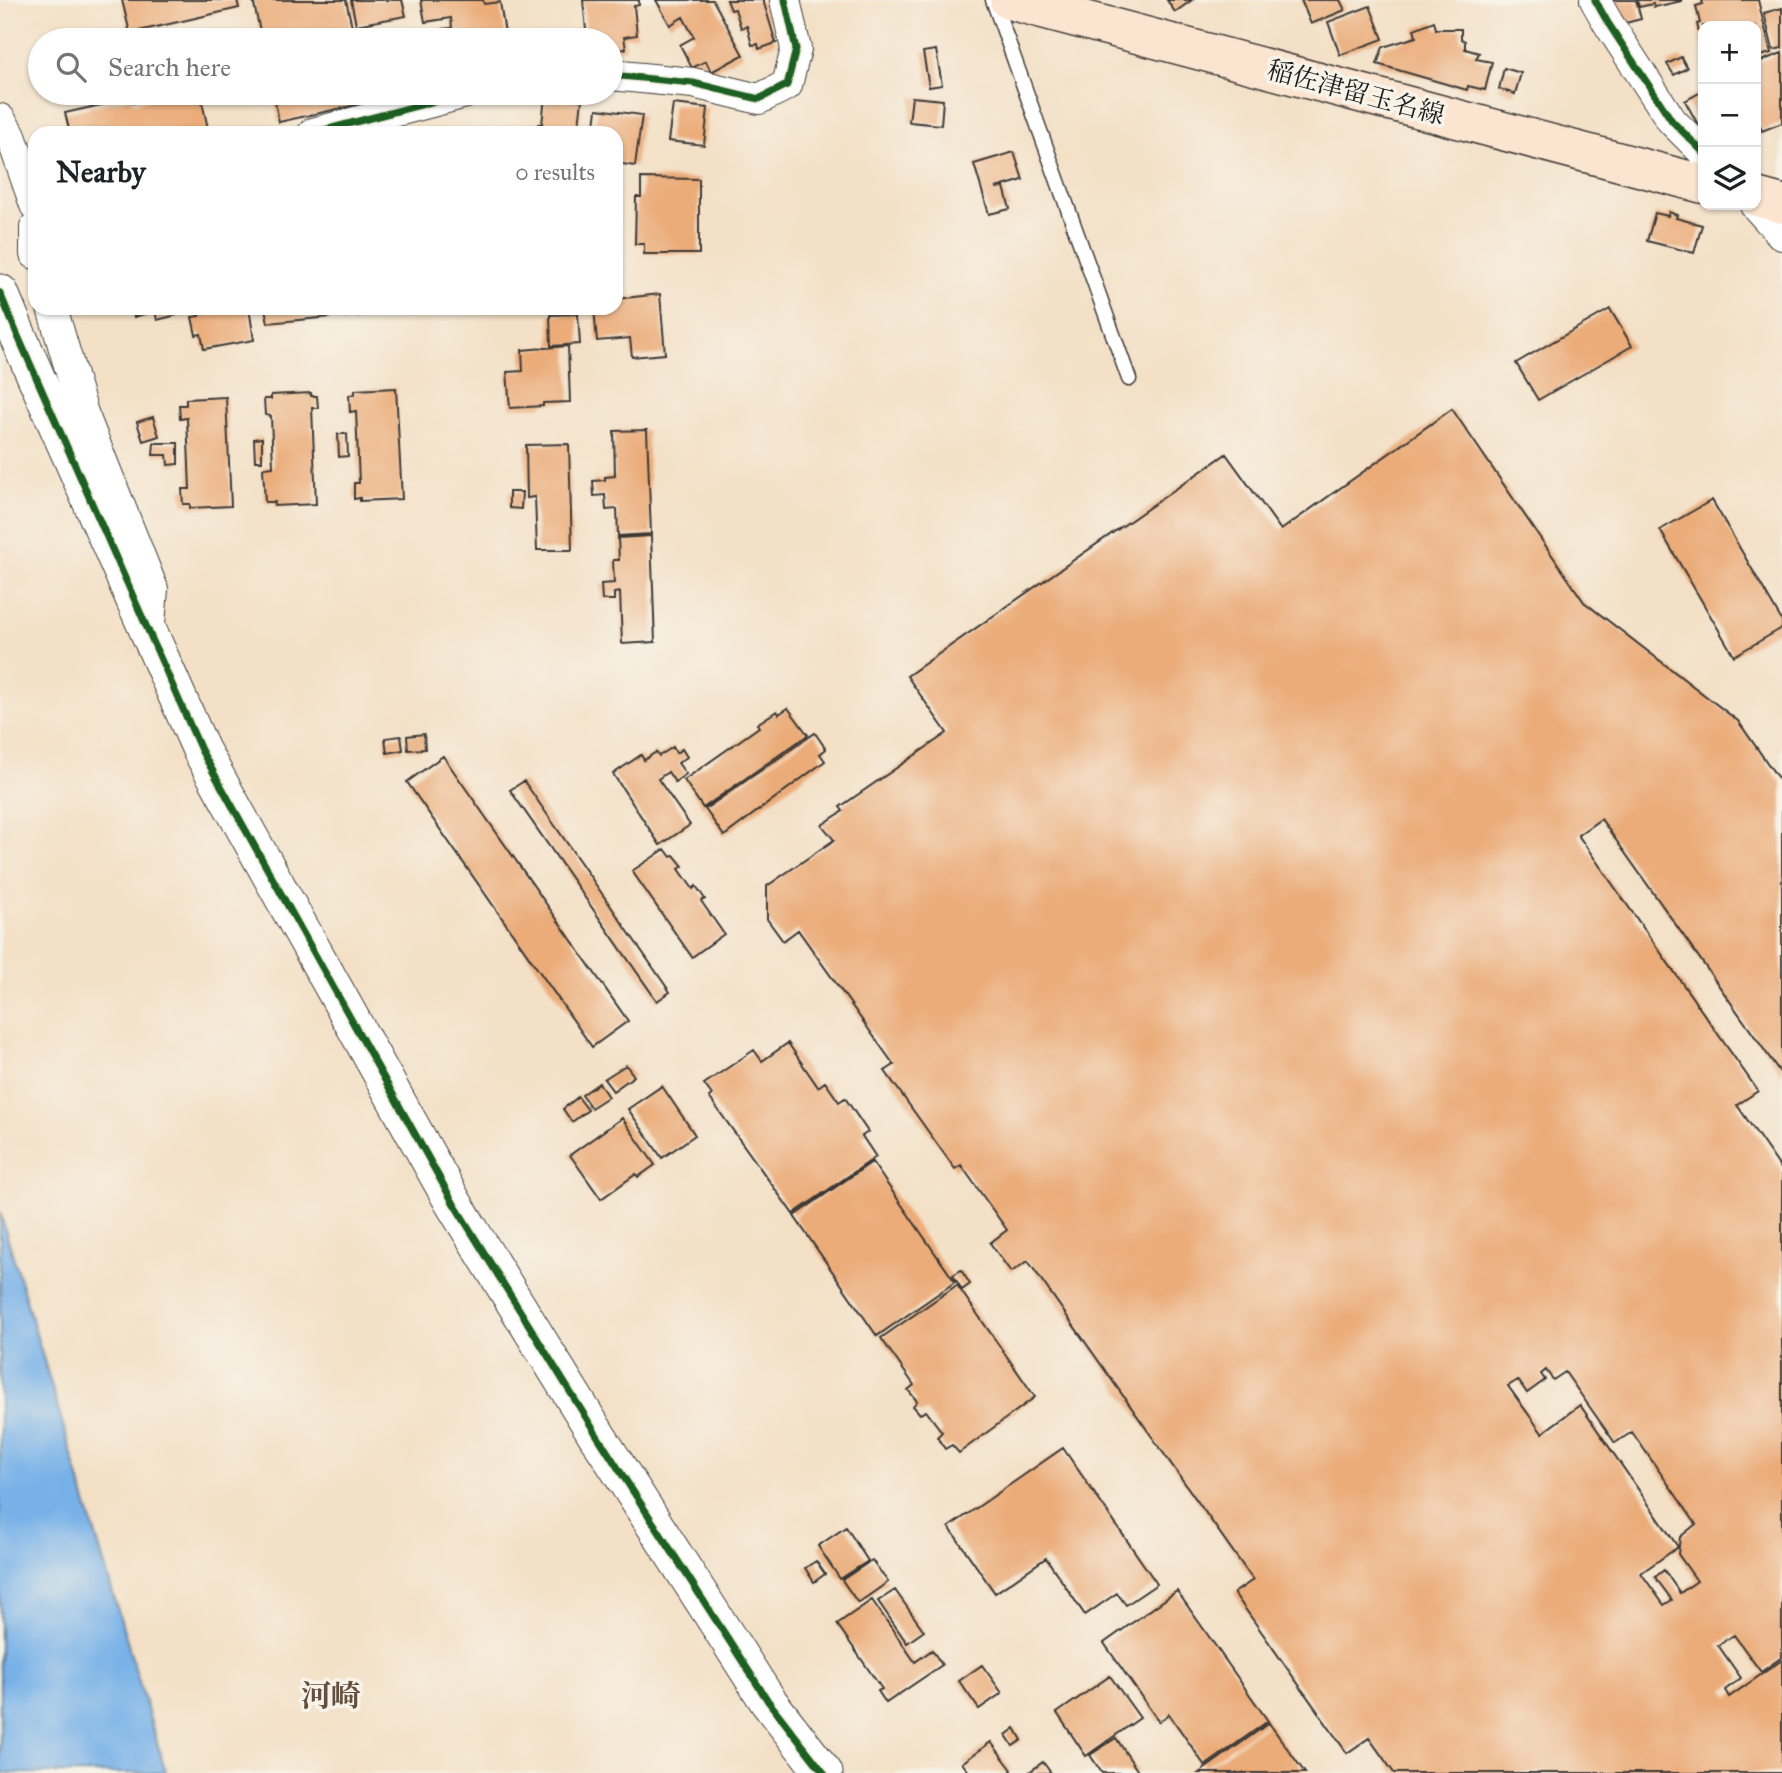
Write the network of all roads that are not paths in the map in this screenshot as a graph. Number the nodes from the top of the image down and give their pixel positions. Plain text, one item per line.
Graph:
1 (785, 0) edge
2 (993, 0) edge
3 (1595, 0) edge
4 (1035, 3) edge
5 (623, 76) edge
6 (420, 105) edge
7 (0, 119) edge
8 (340, 126) edge
9 (1698, 147) edge
10 (1698, 183) edge
11 (28, 185) edge
12 (1761, 198) edge
13 (1782, 204) edge
14 (1760, 210) edge
15 (1782, 235) edge
16 (0, 293) edge
17 (53, 315) edge
18 (1129, 379) dead end
19 (149, 635) junction
20 (824, 1773) edge

1 - 5 street
2 - 18 lane
3 - 9 street
4 - 10 main road, 稲佐津留玉名線
6 - 8 street
7 - 11 street
12 - 13 main road
14 - 15 street
16 - 19 street
17 - 19 street
19 - 20 street

